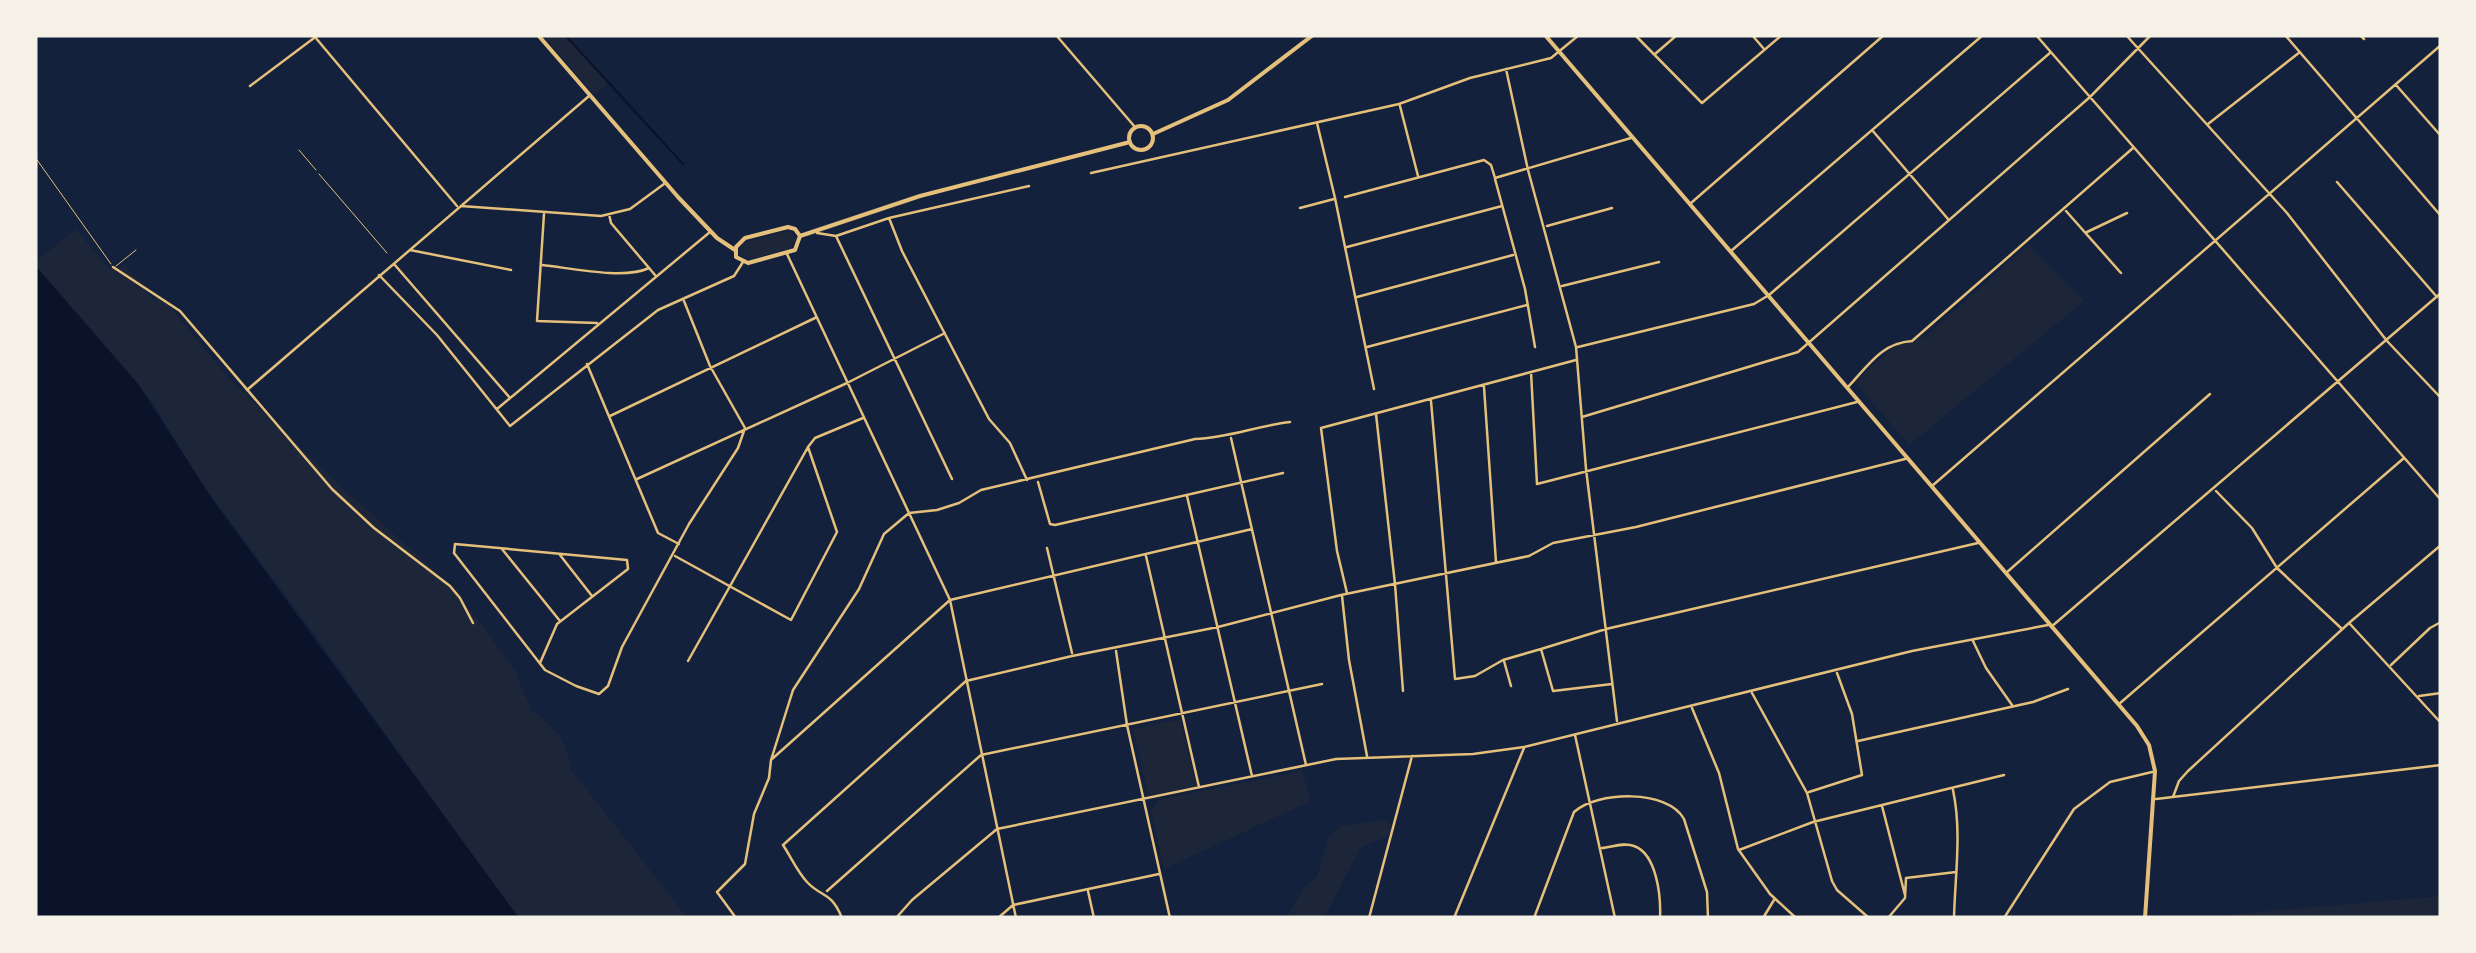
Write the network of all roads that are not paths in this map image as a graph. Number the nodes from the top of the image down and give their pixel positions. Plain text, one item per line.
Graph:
1 (538, 35) edge
2 (1056, 35) edge
3 (1312, 35) edge
4 (1544, 35) edge
5 (1579, 35) edge
6 (1635, 35) edge
7 (1677, 35) edge
8 (1752, 35) edge
9 (1782, 35) edge
10 (1884, 35) edge
11 (1983, 35) edge
12 (2036, 35) edge
13 (2126, 35) edge
14 (2152, 35) edge
15 (2286, 35) edge
16 (317, 36) edge
17 (2441, 45) edge
18 (2137, 48) junction
19 (1764, 50) junction
20 (1559, 52) junction
21 (2051, 52) junction
22 (2300, 52) junction
23 (1654, 54) junction
24 (1506, 69) junction
25 (2396, 84) junction
26 (250, 86) dead end
27 (590, 95) junction
28 (2090, 97) junction
29 (1399, 104) junction
30 (2357, 118) junction
31 (1316, 122) junction
32 (2206, 124) junction
33 (1136, 127) junction
34 (1871, 129) junction
35 (1153, 134) junction
36 (2441, 136) edge
37 (1633, 138) junction
38 (1130, 142) junction
39 (2134, 147) junction
40 (299, 150) dead end
41 (35, 157) edge
42 (1528, 170) junction
43 (1091, 172) dead end
44 (1908, 174) junction
45 (1418, 177) junction
46 (1495, 178) junction
47 (2337, 182) dead end
48 (665, 183) junction
49 (1028, 186) dead end
50 (2268, 195) junction
51 (1336, 198) junction
52 (1345, 198) dead end
53 (1691, 203) junction
54 (1502, 206) junction
55 (459, 207) junction
56 (1300, 208) dead end
57 (1612, 208) dead end
58 (2065, 210) junction
59 (544, 212) junction
60 (2128, 213) dead end
61 (609, 214) junction
62 (2441, 216) edge
63 (890, 218) junction
64 (1948, 220) junction
65 (1545, 226) junction
66 (813, 231) junction
67 (711, 232) junction
68 (2086, 233) junction
69 (800, 236) junction
70 (836, 236) junction
71 (2217, 241) junction
72 (1346, 248) junction
73 (136, 250) dead end
74 (408, 250) junction
75 (735, 250) junction
76 (1731, 251) junction
77 (387, 253) dead end
78 (786, 253) junction
79 (1516, 254) junction
80 (743, 262) junction
81 (1659, 262) dead end
82 (393, 263) junction
83 (541, 265) junction
84 (113, 267) junction
85 (649, 268) junction
86 (511, 270) dead end
87 (2121, 273) dead end
88 (379, 275) junction
89 (656, 276) junction
90 (1560, 286) junction
91 (1769, 295) junction
92 (2439, 295) edge
93 (1356, 298) junction
94 (684, 300) junction
95 (1527, 304) junction
96 (817, 317) junction
97 (599, 323) junction
98 (945, 333) junction
99 (2388, 341) junction
100 (1808, 343) junction
101 (1366, 347) junction
102 (1535, 347) dead end
103 (1576, 347) junction
104 (896, 360) junction
105 (1578, 360) junction
106 (586, 363) junction
107 (710, 366) junction
108 (1531, 372) junction
109 (2340, 382) junction
110 (846, 383) junction
111 (1484, 386) junction
112 (1847, 388) junction
113 (1374, 389) dead end
114 (247, 390) junction
115 (2210, 394) dead end
116 (2441, 398) edge
117 (511, 399) junction
118 (1431, 400) junction
119 (1858, 402) junction
120 (497, 409) junction
121 (1376, 414) junction
122 (610, 416) junction
123 (1582, 417) junction
124 (864, 418) junction
125 (1290, 422) dead end
126 (744, 428) junction
127 (1230, 436) junction
128 (808, 447) junction
129 (2404, 458) junction
130 (1906, 459) junction
131 (1586, 469) junction
132 (1283, 473) dead end
133 (638, 479) junction
134 (952, 479) dead end
135 (1038, 479) junction
136 (1027, 480) junction
137 (1242, 483) junction
138 (1930, 487) junction
139 (2215, 490) junction
140 (1187, 496) junction
141 (2441, 500) edge
142 (909, 513) junction
143 (1252, 529) junction
144 (1594, 536) junction
145 (1197, 542) junction
146 (1979, 543) junction
147 (679, 544) junction
148 (2441, 545) edge
149 (502, 548) junction
150 (1047, 548) dead end
151 (559, 554) junction
152 (674, 555) junction
153 (1145, 555) junction
154 (1496, 562) junction
155 (2276, 568) junction
156 (1447, 573) junction
157 (2005, 574) junction
158 (1053, 575) junction
159 (1395, 584) junction
160 (729, 588) junction
161 (1348, 594) junction
162 (1342, 595) junction
163 (592, 597) junction
164 (950, 600) junction
165 (1272, 613) junction
166 (560, 621) junction
167 (2441, 622) edge
168 (473, 623) dead end
169 (2350, 624) junction
170 (2049, 626) junction
171 (1218, 627) junction
172 (1606, 628) junction
173 (2342, 630) junction
174 (1166, 638) junction
175 (1972, 640) junction
176 (1542, 648) junction
177 (1115, 650) junction
178 (1072, 656) junction
179 (1503, 660) junction
180 (688, 661) dead end
181 (540, 662) junction
182 (2390, 666) junction
183 (1836, 670) junction
184 (966, 681) junction
185 (1322, 684) dead end
186 (1612, 684) junction
187 (1510, 686) dead end
188 (2068, 688) dead end
189 (1289, 690) junction
190 (1751, 691) junction
191 (1403, 692) dead end
192 (2441, 693) edge
193 (2417, 696) junction
194 (1234, 702) junction
195 (2012, 705) junction
196 (2118, 705) junction
197 (1691, 706) junction
198 (1182, 713) junction
199 (1617, 722) junction
200 (2441, 724) edge
201 (1128, 725) junction
202 (1574, 734) junction
203 (1858, 742) junction
204 (1524, 747) junction
205 (1413, 755) junction
206 (981, 756) junction
207 (1368, 756) junction
208 (771, 760) junction
209 (1306, 765) junction
210 (2441, 765) edge
211 (2155, 771) junction
212 (2004, 775) dead end
213 (1252, 776) junction
214 (1199, 788) junction
215 (1952, 788) junction
216 (1807, 792) junction
217 (2173, 797) junction
218 (1143, 799) junction
219 (2154, 799) junction
220 (1590, 802) junction
221 (1881, 804) junction
222 (1814, 822) junction
223 (997, 830) junction
224 (1600, 848) junction
225 (1739, 850) junction
226 (1956, 872) junction
227 (1160, 874) junction
228 (1088, 890) junction
229 (826, 892) junction
230 (1905, 898) junction
231 (1775, 899) junction
232 (1013, 905) junction
233 (735, 917) edge
234 (842, 918) edge
235 (896, 918) edge
236 (998, 918) edge
237 (1016, 918) edge
238 (1094, 918) edge
239 (1170, 918) edge
240 (1369, 918) edge
241 (1454, 918) edge
242 (1534, 918) edge
243 (1615, 918) edge
244 (1660, 918) edge
245 (1708, 918) edge
246 (1763, 918) edge
247 (1796, 918) edge
248 (1869, 918) edge
249 (1888, 918) edge
250 (1954, 918) edge
251 (2004, 918) edge
252 (2146, 918) edge

1 - 27 main road
2 - 33 street
3 - 35 main road
4 - 20 main road
5 - 20 street
6 - 23 street
7 - 23 street
8 - 19 street
9 - 19 street
10 - 53 street
11 - 34 street
12 - 21 street
13 - 18 street
14 - 18 street
15 - 22 street
16 - 26 street
16 - 55 street
17 - 25 street
18 - 28 street
18 - 32 street
19 - 23 street
20 - 24 street
20 - 37 main road
21 - 28 street
21 - 44 street
22 - 30 street
22 - 32 street
24 - 29 street
24 - 42 street
25 - 30 street
25 - 36 street
27 - 48 main road
27 - 55 street
28 - 39 street
28 - 64 street
29 - 31 street
29 - 45 street
30 - 50 street
30 - 62 street
31 - 43 street
31 - 51 street
32 - 50 street
33 - 35 main road
33 - 38 main road
34 - 44 street
34 - 76 street
35 - 38 main road
37 - 42 street
37 - 53 main road
38 - 66 main road
39 - 58 street
39 - 71 street
40 - 77 lane
41 - 84 lane
42 - 46 street
42 - 65 street
44 - 64 street
44 - 91 street
45 - 46 street
45 - 52 street
46 - 54 street
47 - 92 street
48 - 61 street
48 - 67 main road
49 - 63 street
50 - 71 street
50 - 99 street
51 - 56 street
51 - 72 street
53 - 76 main road
54 - 72 street
54 - 79 street
55 - 59 street
55 - 74 street
57 - 65 street
58 - 68 street
58 - 112 street
59 - 61 street
59 - 83 street
60 - 68 street
61 - 85 street
63 - 70 street
63 - 98 street
64 - 100 street
65 - 90 street
66 - 69 main road
66 - 70 street
67 - 75 main road
67 - 89 street
68 - 87 street
69 - 75 main road
69 - 78 main road
70 - 104 street
71 - 109 street
71 - 138 street
72 - 93 street
73 - 84 lane
74 - 82 street
74 - 86 street
75 - 80 main road
76 - 91 main road
78 - 80 main road
78 - 96 street
79 - 93 street
79 - 95 street
80 - 94 street
81 - 90 street
82 - 88 street
82 - 117 street
83 - 85 street
83 - 97 street
84 - 114 street
85 - 89 street
88 - 114 street
88 - 120 street
89 - 97 street
90 - 103 street
91 - 100 main road
91 - 103 street
92 - 99 street
93 - 101 street
94 - 106 street
94 - 107 street
95 - 101 street
95 - 102 street
96 - 107 street
96 - 110 street
97 - 117 street
98 - 104 street
98 - 136 street
99 - 109 street
99 - 116 street
100 - 112 main road
100 - 123 street
101 - 113 street
103 - 105 street
104 - 110 street
104 - 134 street
105 - 108 street
105 - 123 street
106 - 120 street
106 - 122 street
107 - 122 street
107 - 126 street
108 - 111 street
108 - 131 street
109 - 129 street
109 - 139 street
110 - 124 street
110 - 126 street
111 - 118 street
111 - 154 street
112 - 119 main road
114 - 168 street
115 - 157 street
117 - 120 street
118 - 121 street
118 - 156 street
119 - 130 main road
119 - 131 street
121 - 159 street
121 - 161 street
122 - 133 street
123 - 131 street
124 - 128 street
124 - 142 street
125 - 127 street
126 - 133 street
126 - 147 street
127 - 135 street
127 - 137 street
128 - 160 street
128 - 160 street
129 - 141 street
129 - 155 street
130 - 138 main road
130 - 144 street
131 - 144 street
132 - 137 street
133 - 147 street
135 - 136 street
135 - 140 street
136 - 142 street
137 - 140 street
137 - 143 street
138 - 146 main road
139 - 155 street
139 - 170 street
140 - 145 street
142 - 164 street
142 - 208 street
143 - 145 street
143 - 165 street
144 - 154 street
144 - 172 street
145 - 153 street
145 - 171 street
146 - 157 main road
146 - 172 street
147 - 152 street
148 - 169 street
149 - 151 street
149 - 166 street
149 - 181 street
150 - 158 street
151 - 163 street
151 - 163 street
152 - 160 street
152 - 181 street
153 - 158 street
153 - 174 street
154 - 156 street
155 - 173 street
155 - 196 street
156 - 159 street
156 - 179 street
157 - 170 main road
158 - 164 street
158 - 178 street
159 - 161 street
159 - 191 street
160 - 180 street
161 - 162 street
162 - 165 street
162 - 207 street
163 - 166 street
164 - 184 street
164 - 208 street
165 - 171 street
165 - 189 street
166 - 181 street
167 - 182 street
169 - 173 street
169 - 182 street
170 - 175 street
170 - 196 main road
171 - 174 street
171 - 194 street
172 - 176 street
172 - 186 street
173 - 217 street
174 - 177 street
174 - 198 street
175 - 183 street
175 - 195 street
176 - 179 street
176 - 186 street
177 - 178 street
177 - 201 street
178 - 184 street
179 - 187 street
182 - 193 street
183 - 190 street
183 - 203 street
184 - 206 street
184 - 229 street
185 - 189 street
186 - 199 street
188 - 195 street
189 - 194 street
189 - 209 street
190 - 197 street
190 - 216 street
192 - 193 street
193 - 200 street
194 - 198 street
194 - 213 street
195 - 203 street
196 - 211 main road
197 - 199 street
197 - 225 street
198 - 201 street
198 - 214 street
199 - 202 street
201 - 206 street
201 - 218 street
202 - 204 street
202 - 220 street
203 - 216 street
204 - 205 street
204 - 241 street
205 - 207 street
205 - 240 street
206 - 223 street
206 - 229 street
207 - 209 street
208 - 233 street
209 - 213 street
210 - 217 street
211 - 219 main road
211 - 251 street
212 - 215 street
213 - 214 street
214 - 218 street
215 - 221 street
215 - 226 street
216 - 222 street
217 - 219 street
218 - 223 street
218 - 227 street
219 - 252 main road
220 - 224 street
220 - 242 street
220 - 245 street
221 - 222 street
221 - 230 street
222 - 225 street
222 - 248 street
223 - 232 street
223 - 235 street
224 - 243 street
224 - 244 street
225 - 231 street
226 - 230 street
226 - 250 street
227 - 228 street
227 - 239 street
228 - 232 street
228 - 238 street
229 - 234 street
230 - 249 street
231 - 246 street
231 - 247 street
232 - 236 street
232 - 237 street

